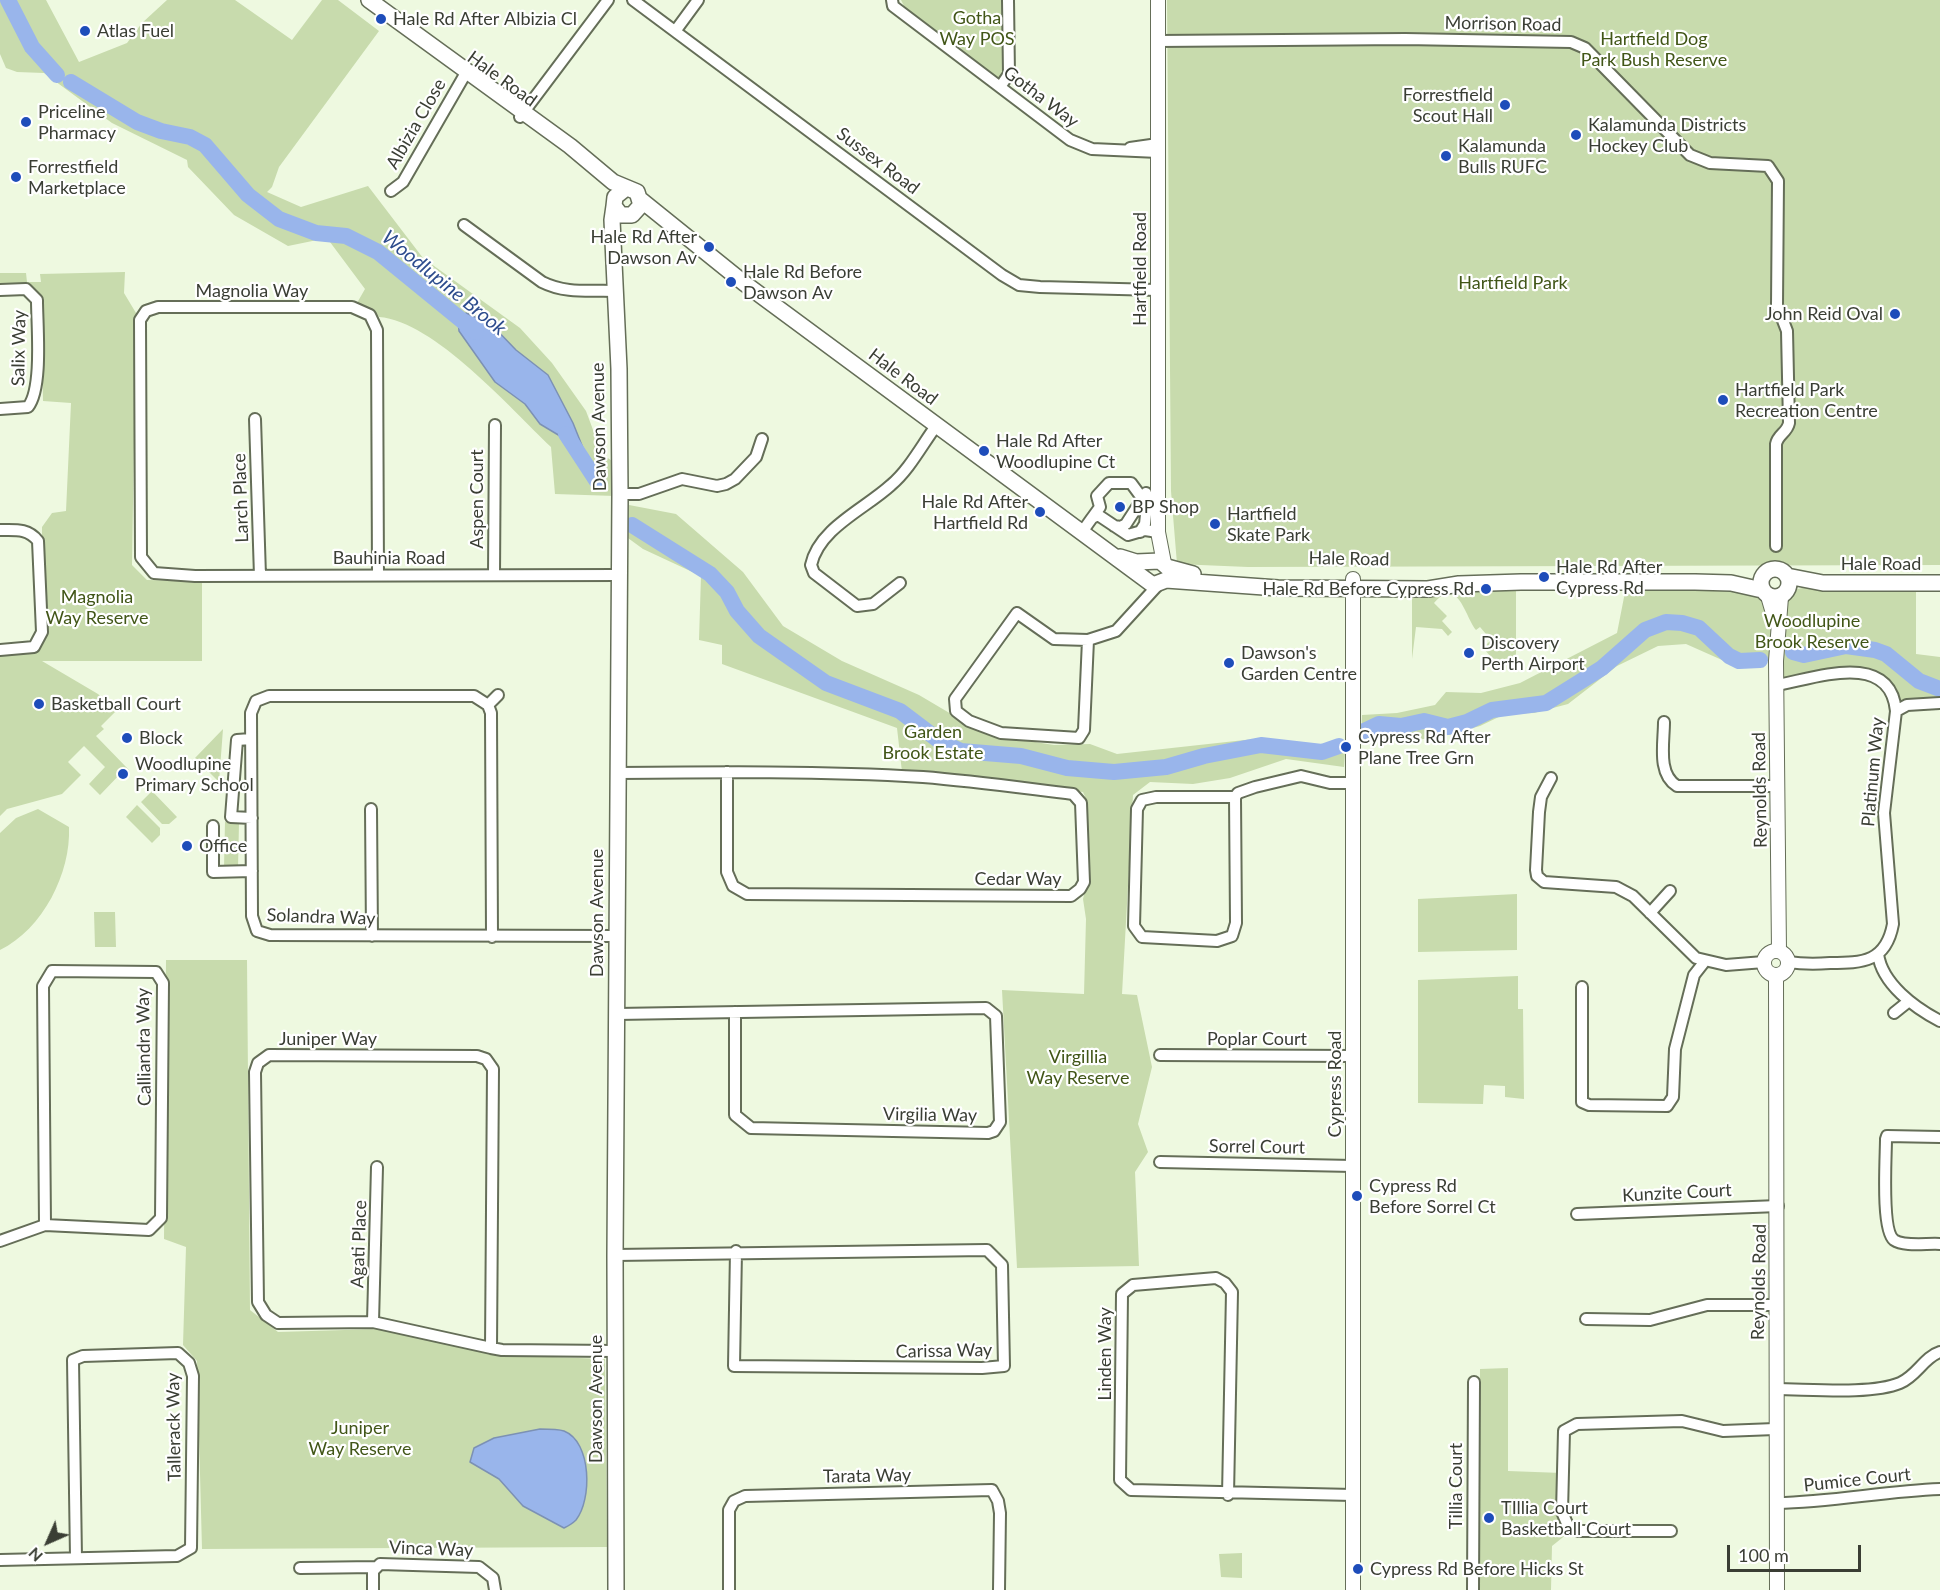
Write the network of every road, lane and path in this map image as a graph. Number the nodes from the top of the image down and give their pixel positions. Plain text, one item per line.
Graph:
1 (359, 0) edge
2 (369, 0) edge
3 (608, 0) edge
4 (633, 0) edge
5 (698, 0) edge
6 (892, 0) edge
7 (1008, 0) edge
8 (1158, 0) edge
9 (676, 30) junction
10 (1158, 41) junction
11 (465, 73) junction
12 (1000, 87) junction
13 (522, 115) junction
14 (1158, 148) junction
15 (391, 191) dead end
16 (618, 197) junction
17 (636, 210) junction
18 (464, 225) dead end
19 (615, 236) junction
20 (1158, 286) junction
21 (0, 290) edge
22 (615, 291) junction
23 (0, 409) edge
24 (255, 419) dead end
25 (495, 424) dead end
26 (936, 426) junction
27 (762, 439) dead end
28 (620, 494) junction
29 (1149, 496) junction
30 (1092, 518) junction
31 (1114, 526) junction
32 (0, 530) edge
33 (1082, 532) junction
34 (1140, 532) junction
35 (1158, 535) junction
36 (1776, 546) dead end
37 (1155, 572) junction
38 (494, 574) junction
39 (1763, 574) junction
40 (159, 575) joint
41 (378, 575) junction
42 (619, 575) junction
43 (260, 576) junction
44 (900, 583) dead end
45 (1731, 583) junction
46 (1353, 584) junction
47 (1940, 584) edge
48 (1777, 590) junction
49 (1088, 640) junction
50 (0, 650) edge
51 (1776, 685) junction
52 (498, 695) dead end
53 (1940, 703) edge
54 (488, 705) junction
55 (1896, 711) junction
56 (1664, 722) dead end
57 (251, 739) junction
58 (728, 772) junction
59 (617, 773) junction
60 (1551, 778) dead end
61 (1352, 783) junction
62 (1777, 786) junction
63 (1235, 797) junction
64 (371, 809) dead end
65 (252, 818) junction
66 (213, 826) dead end
67 (252, 871) junction
68 (1670, 891) dead end
69 (1650, 913) junction
70 (372, 936) junction
71 (616, 936) junction
72 (492, 937) junction
73 (1878, 954) junction
74 (1784, 957) junction
75 (1705, 961) junction
76 (1764, 962) junction
77 (1776, 975) junction
78 (1582, 987) dead end
79 (1909, 1001) junction
80 (735, 1012) junction
81 (1894, 1013) dead end
82 (617, 1014) junction
83 (1940, 1021) edge
84 (1160, 1055) dead end
85 (1353, 1056) junction
86 (1940, 1137) edge
87 (1160, 1162) dead end
88 (1353, 1166) junction
89 (377, 1167) dead end
90 (1778, 1206) junction
91 (1577, 1214) dead end
92 (45, 1225) junction
93 (0, 1240) edge
94 (1940, 1244) edge
95 (736, 1251) junction
96 (615, 1255) junction
97 (1776, 1305) junction
98 (1586, 1319) dead end
99 (373, 1322) junction
100 (491, 1348) junction
101 (615, 1351) junction
102 (1940, 1352) edge
103 (1474, 1382) dead end
104 (1776, 1389) junction
105 (1775, 1429) junction
106 (1940, 1489) edge
107 (1228, 1495) junction
108 (1353, 1495) junction
109 (1778, 1503) junction
110 (1671, 1531) dead end
111 (76, 1558) junction
112 (0, 1560) edge
113 (376, 1567) junction
114 (300, 1568) dead end
115 (373, 1590) edge
116 (495, 1590) edge
117 (616, 1590) edge
118 (729, 1590) edge
119 (999, 1590) edge
120 (1353, 1590) edge
121 (1473, 1590) edge
122 (1777, 1590) edge

1 - 11 main road, Hale Road
2 - 11 main road, Hale Road
3 - 13 street
4 - 9 street, Sussex Road
5 - 9 street
6 - 12 street, Gotha Way
7 - 12 street
8 - 10 street, Hartfield Road
9 - 20 street, Sussex Road
10 - 14 street, Hartfield Road
10 - 36 street, Morrison Road
11 - 13 main road, Hale Road
11 - 15 street, Albizia Close
12 - 14 street, Gotha Way
13 - 16 main road, Hale Road
14 - 20 street, Hartfield Road
16 - 17 main road
16 - 17 main road
16 - 19 main road, Dawson Avenue
17 - 19 main road
17 - 26 main road, Hale Road
18 - 22 street
19 - 22 main road, Dawson Avenue
20 - 29 street, Hartfield Road
21 - 23 street, Salix Way
22 - 28 main road, Dawson Avenue
24 - 43 street, Larch Place
25 - 38 street, Aspen Court
26 - 33 main road, Hale Road
26 - 44 street
27 - 28 street
28 - 42 main road, Dawson Avenue
29 - 30 street
29 - 31 street
29 - 34 street
29 - 35 street, Hartfield Road
30 - 31 street
30 - 33 street
31 - 34 street
32 - 50 street
33 - 37 main road, Hale Road
34 - 35 street
35 - 37 street, Hartfield Road
37 - 46 main road, Hale Road
37 - 49 street
38 - 41 street, Bauhinia Road
38 - 42 street, Bauhinia Road
39 - 45 main road, Hale Road
39 - 48 main road
39 - 48 main road
40 - 41 street, Magnolia Way
40 - 43 street, Bauhinia Road
41 - 43 street, Bauhinia Road
42 - 59 main road, Dawson Avenue
45 - 46 main road, Hale Road
45 - 48 main road, Hale Road
46 - 61 street, Cypress Road
47 - 48 main road, Hale Road
48 - 51 street, Reynolds Road
49 - 49 street
51 - 55 street, Platinum Way
51 - 62 street, Reynolds Road
52 - 54 street
53 - 55 street
54 - 57 street, Solandra Way
54 - 72 street
55 - 73 street, Platinum Way
56 - 62 street
57 - 65 street, Solandra Way
57 - 65 street
58 - 58 street, Cedar Way
58 - 59 street, Cedar Way
59 - 71 main road, Dawson Avenue
60 - 69 street
61 - 63 street
61 - 85 street, Cypress Road
62 - 74 street, Reynolds Road
63 - 63 street
64 - 70 street
65 - 67 street, Solandra Way
66 - 67 street
67 - 70 street, Solandra Way
68 - 69 street
69 - 75 street
70 - 72 street, Solandra Way
71 - 72 street, Solandra Way
71 - 82 main road, Dawson Avenue
73 - 74 street
73 - 79 street
74 - 76 street
74 - 77 street
75 - 76 street
75 - 78 street
76 - 77 street
77 - 90 street, Reynolds Road
79 - 81 street
79 - 83 street
80 - 80 street, Virgilia Way
80 - 82 street, Virgilia Way
82 - 96 main road, Dawson Avenue
84 - 85 street, Poplar Court
85 - 88 street, Cypress Road
86 - 94 street
87 - 88 street, Sorrel Court
88 - 108 street, Cypress Road
89 - 99 street, Agati Place
90 - 91 street, Kunzite Court
90 - 97 street, Reynolds Road
92 - 92 street, Calliandra Way
92 - 93 street, Calliandra Way
95 - 95 street, Carissa Way
95 - 96 street, Carissa Way
96 - 101 main road, Dawson Avenue
97 - 98 street
97 - 104 street, Reynolds Road
99 - 100 street, Juniper Way
99 - 100 street, Juniper Way
100 - 101 street, Juniper Way
101 - 117 main road, Dawson Avenue
102 - 104 street
103 - 121 street, Tillia Court
104 - 105 street, Reynolds Road
105 - 109 street, Reynolds Road
105 - 110 street
106 - 109 street, Pumice Court
107 - 107 street, Linden Way
107 - 108 street, Linden Way
108 - 120 street, Cypress Road
109 - 122 street, Reynolds Road
111 - 111 street, Tallerack Way
111 - 112 street, Tallerack Way
113 - 114 street
113 - 115 street, Vinca Way
113 - 116 street, Vinca Way
118 - 119 street, Tarata Way

